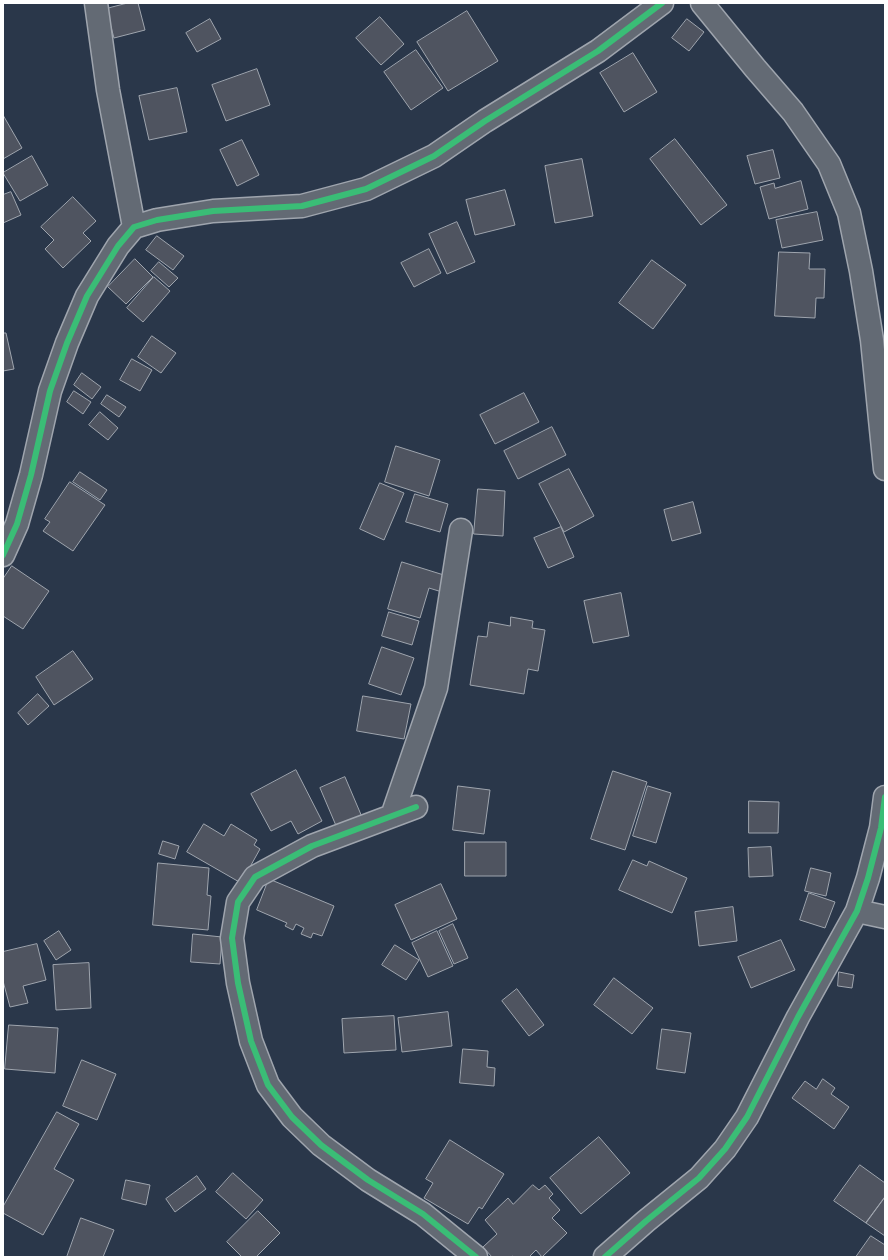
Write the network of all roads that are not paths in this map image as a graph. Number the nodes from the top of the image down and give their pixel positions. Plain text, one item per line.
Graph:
1 (96, 3) edge
2 (662, 3) edge
3 (702, 3) edge
4 (134, 227) junction
5 (885, 469) edge
6 (461, 530) dead end
7 (3, 555) edge
8 (885, 797) edge
9 (416, 807) dead end
10 (392, 816) junction
11 (856, 911) junction
12 (885, 917) edge
13 (476, 1257) edge
14 (605, 1257) edge

1 - 4 street
2 - 4 street
3 - 5 street
4 - 7 street
6 - 10 street
8 - 11 street
9 - 10 street
10 - 13 street
11 - 12 street
11 - 14 street

